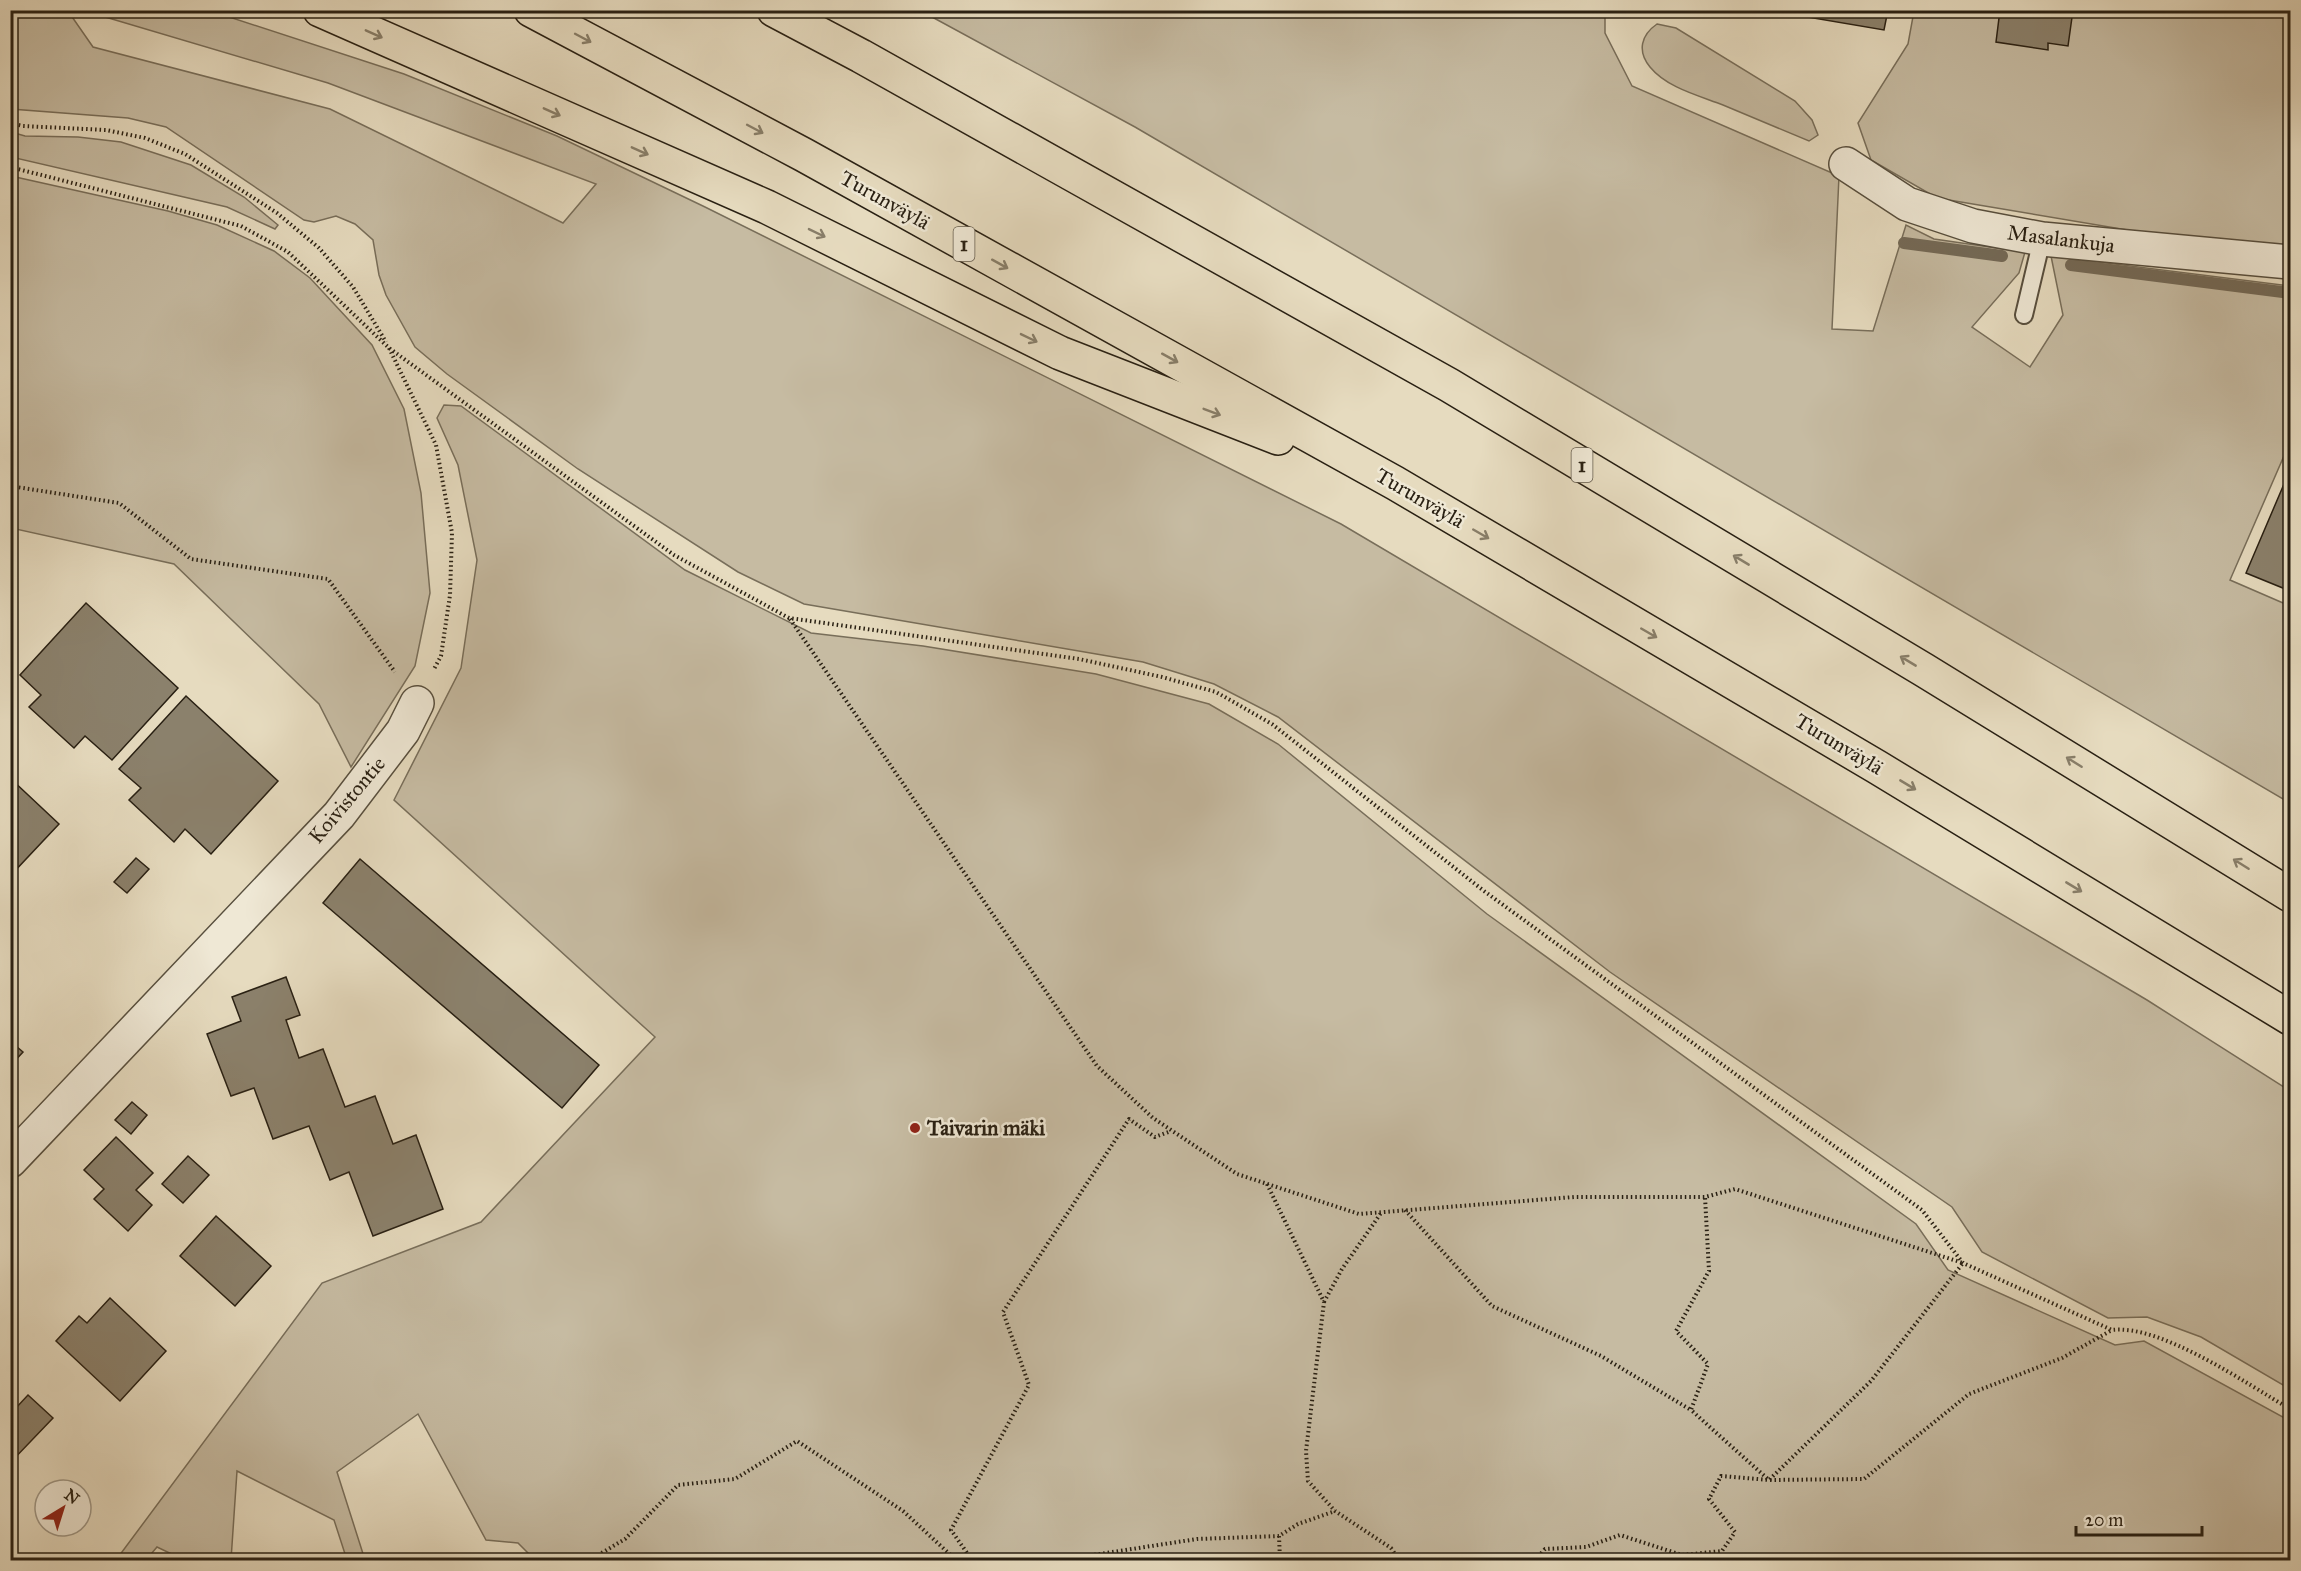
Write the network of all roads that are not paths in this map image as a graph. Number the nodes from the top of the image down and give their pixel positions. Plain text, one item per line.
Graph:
1 (320, 10) edge
2 (531, 10) edge
3 (774, 10) edge
4 (806, 10) edge
5 (861, 56) junction
6 (1846, 164) dead end
7 (2042, 239) junction
8 (2290, 262) edge
9 (2024, 315) dead end
10 (1395, 483) junction
11 (417, 703) road end
12 (2290, 895) edge
13 (2290, 1018) edge
14 (10, 1161) edge

1 -> 10 highway
2 -> 10 highway, Turunväylä / 1
3 - 5 highway, 1
4 - 5 highway
12 -> 5 highway, 1
6 - 7 street, Masalankuja
7 - 8 street, Masalankuja
7 - 9 lane
10 -> 13 highway, Turunväylä / 1
11 - 14 street, Koivistontie

